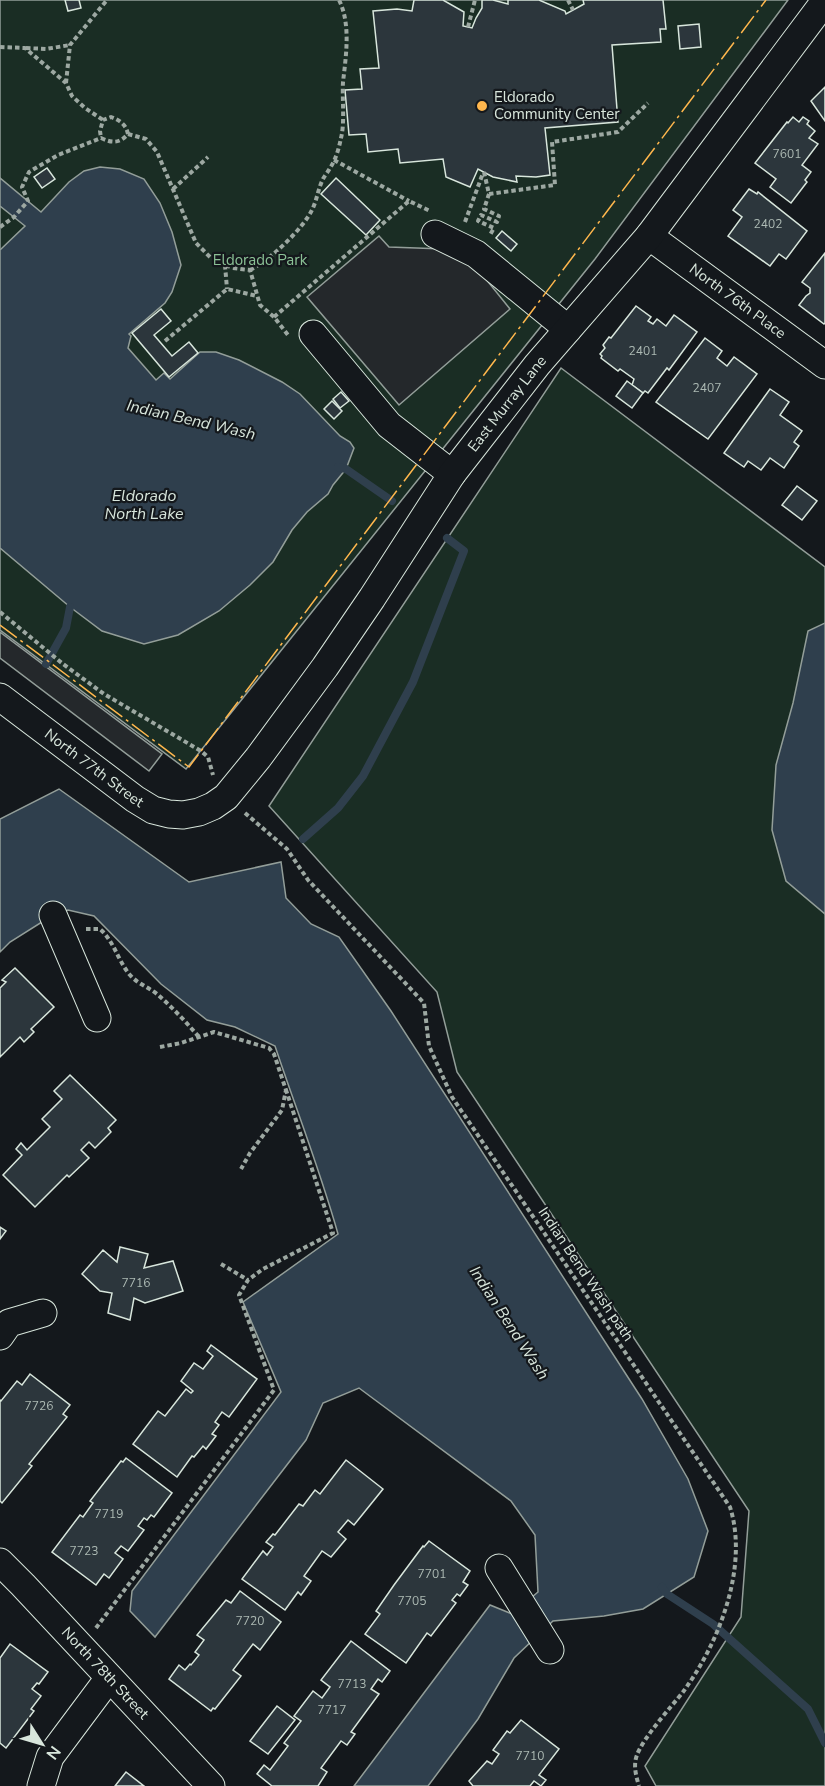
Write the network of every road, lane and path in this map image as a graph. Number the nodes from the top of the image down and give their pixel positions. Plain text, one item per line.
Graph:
1 (107, 0) edge
2 (339, 0) edge
3 (475, 0) edge
4 (568, 0) edge
5 (825, 1) edge
6 (573, 10) dead end
7 (468, 27) dead end
8 (70, 45) junction
9 (0, 47) edge
10 (25, 48) junction
11 (66, 83) junction
12 (648, 103) dead end
13 (103, 120) junction
14 (128, 134) junction
15 (100, 138) junction
16 (208, 157) dead end
17 (334, 160) junction
18 (173, 189) junction
19 (489, 194) junction
20 (409, 201) dead end
21 (465, 220) dead end
22 (0, 227) edge
23 (435, 234) dead end
24 (649, 236) junction
25 (488, 238) dead end
26 (225, 265) junction
27 (250, 270) junction
28 (226, 289) junction
29 (257, 296) junction
30 (568, 329) junction
31 (301, 335) joint
32 (165, 341) dead end
33 (825, 365) edge
34 (452, 474) junction
35 (0, 612) edge
36 (0, 697) edge
37 (214, 779) dead end
38 (199, 812) joint
39 (245, 813) dead end
40 (58, 927) joint
41 (97, 1018) dead end
42 (199, 1037) junction
43 (160, 1047) dead end
44 (286, 1090) junction
45 (241, 1169) dead end
46 (221, 1264) dead end
47 (248, 1280) junction
48 (43, 1313) dead end
49 (0, 1336) edge
50 (0, 1562) edge
51 (499, 1568) dead end
52 (96, 1628) dead end
53 (550, 1650) dead end
54 (109, 1677) junction
55 (41, 1786) edge
56 (211, 1786) edge
57 (639, 1786) edge

1 - 8 path
2 - 17 path
3 - 7 path
4 - 6 path
5 - 24 street, East Murray Lane
8 - 10 path
8 - 11 path
9 - 10 path
10 - 11 path
11 - 13 path
12 - 19 path
13 - 14 path
13 - 15 path
14 - 15 path
14 - 18 path
15 - 22 path
16 - 18 path
17 - 20 path
17 - 27 path
18 - 26 path
19 - 21 path
19 - 25 path
23 - 30 street
24 - 30 street, East Murray Lane
24 - 33 street, North 76th Place
26 - 27 path
26 - 28 path
27 - 29 path
28 - 29 path
28 - 32 path
29 - 31 path
30 - 34 street, East Murray Lane
31 - 34 street
34 - 38 street, East Murray Lane
35 - 37 path
36 - 38 street, North 77th Street
39 - 57 path, Indian Bend Wash path
40 - 41 street
40 - 42 path
42 - 43 path
42 - 44 path
44 - 45 path
44 - 47 path
46 - 47 path
47 - 52 path
48 - 49 street
50 - 54 street, North 78th Street
51 - 53 street
54 - 55 street
54 - 56 street, North 78th Street

